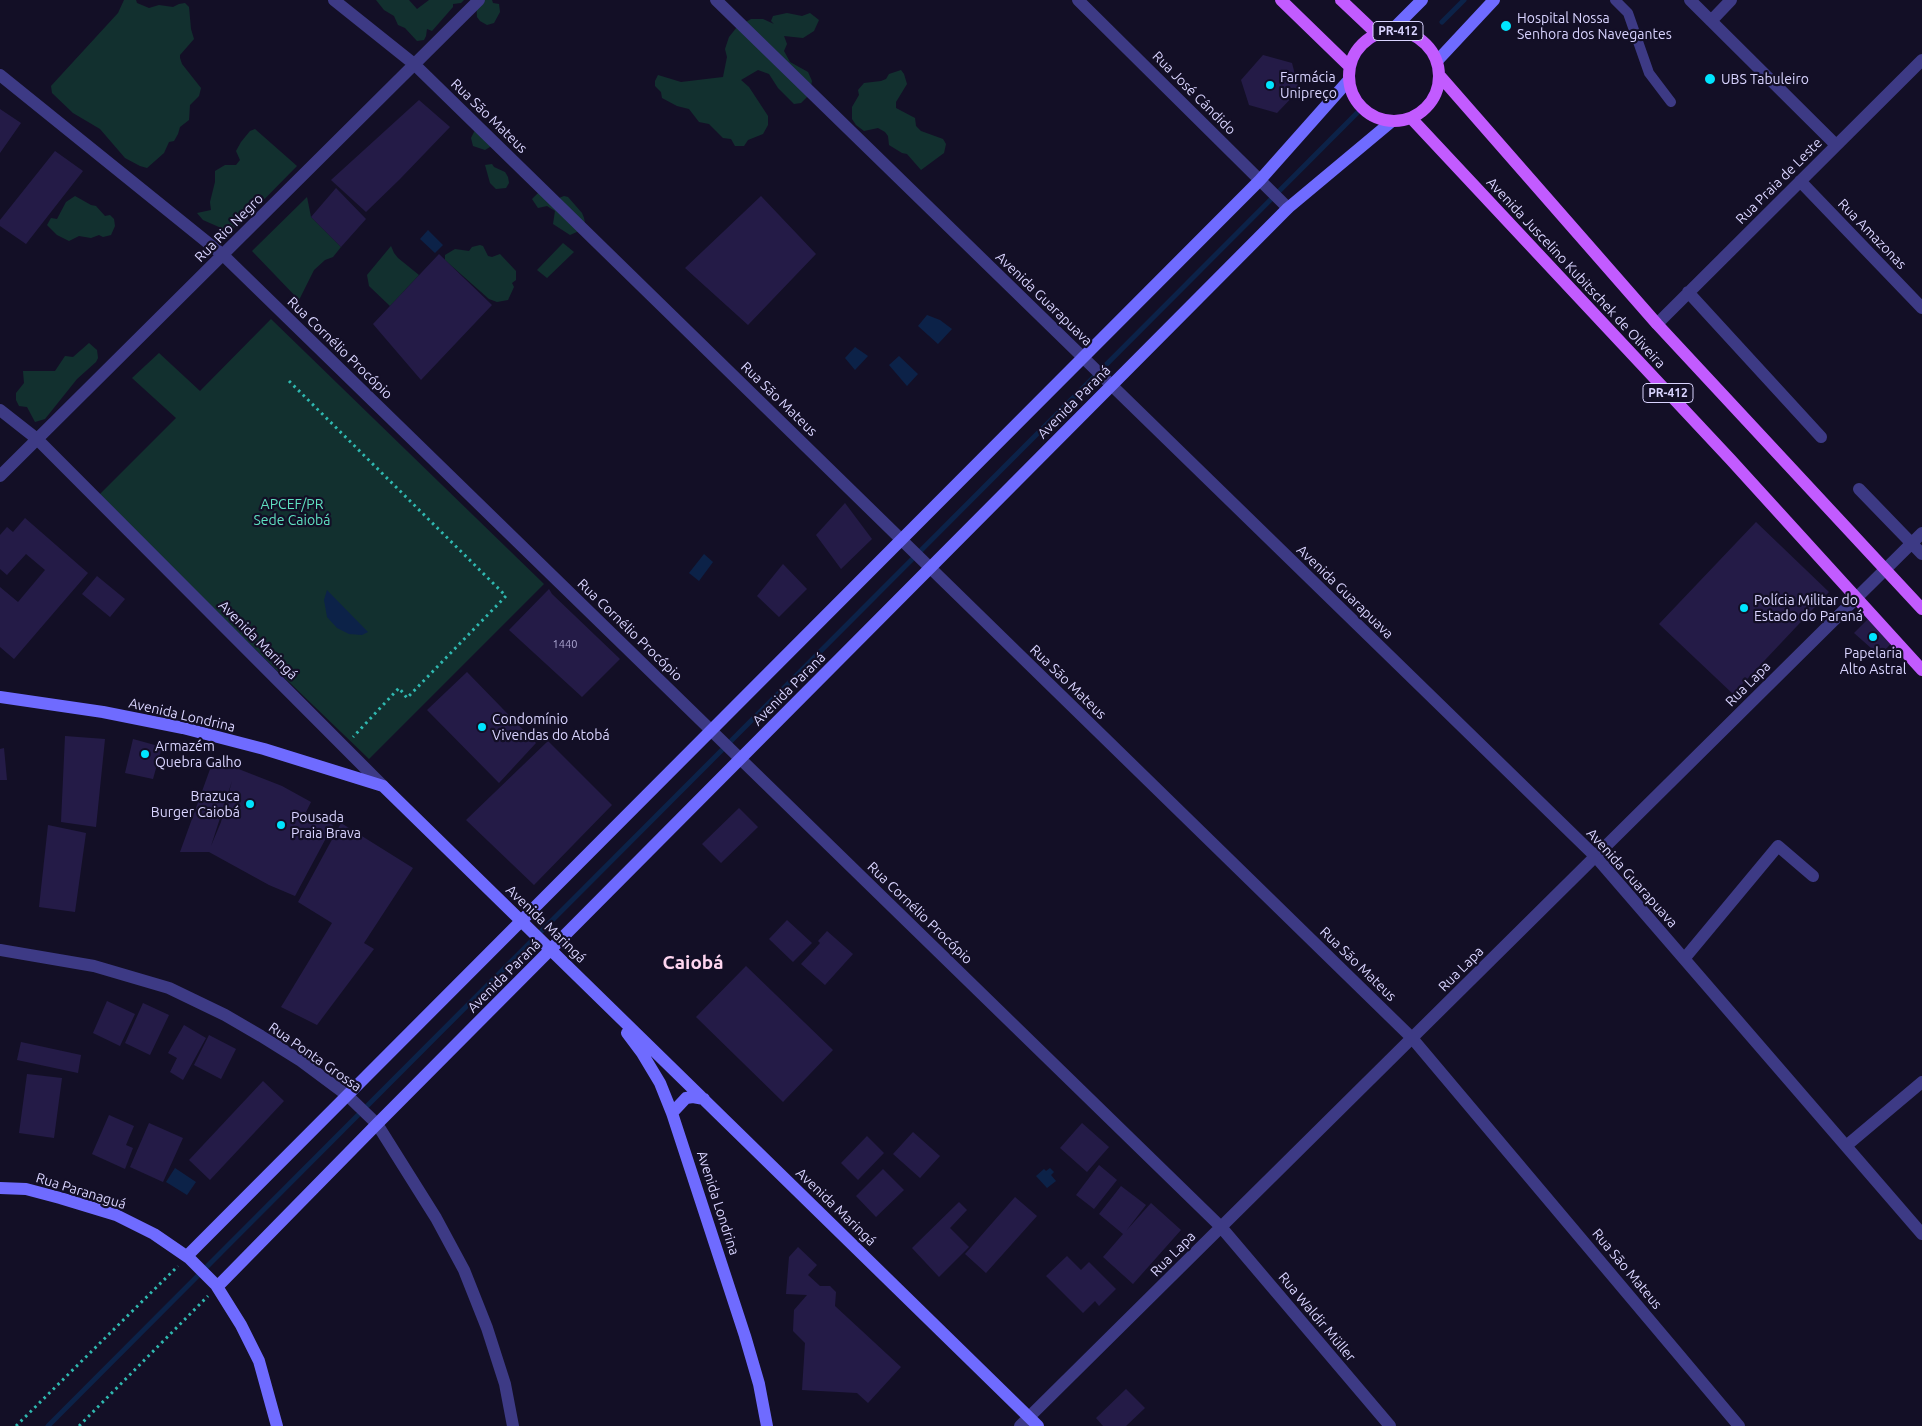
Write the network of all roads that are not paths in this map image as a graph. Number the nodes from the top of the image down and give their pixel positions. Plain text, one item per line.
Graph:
1 (334, 0) edge
2 (479, 0) edge
3 (716, 0) edge
4 (1078, 0) edge
5 (1281, 0) edge
6 (1341, 0) edge
7 (1422, 0) edge
8 (1494, 0) edge
9 (1615, 0) edge
10 (1690, 0) edge
11 (1731, 0) edge
12 (1711, 21) junction
13 (1391, 31) junction
14 (1377, 34) junction
15 (1922, 60) edge
16 (1437, 61) junction
17 (414, 64) junction
18 (1349, 66) junction
19 (0, 75) edge
20 (1439, 75) junction
21 (1348, 81) junction
22 (1670, 102) dead end
23 (1411, 118) junction
24 (1391, 122) junction
25 (1836, 145) junction
26 (1260, 180) junction
27 (1800, 181) junction
28 (1288, 208) junction
29 (223, 254) junction
30 (1688, 292) junction
31 (1922, 308) edge
32 (1656, 324) junction
33 (1085, 360) junction
34 (1109, 383) junction
35 (0, 410) edge
36 (1821, 437) dead end
37 (37, 440) junction
38 (0, 476) edge
39 (1859, 488) dead end
40 (1922, 534) edge
41 (905, 543) junction
42 (1911, 544) junction
43 (1922, 554) edge
44 (928, 565) junction
45 (1886, 570) junction
46 (1856, 598) junction
47 (1922, 609) edge
48 (1922, 670) edge
49 (0, 697) edge
50 (714, 733) junction
51 (737, 756) junction
52 (383, 786) junction
53 (1596, 857) junction
54 (1813, 876) dead end
55 (521, 920) junction
56 (0, 950) edge
57 (552, 950) junction
58 (1684, 959) junction
59 (606, 1004) junction
60 (1412, 1038) junction
61 (1922, 1082) edge
62 (347, 1096) junction
63 (704, 1099) junction
64 (672, 1113) junction
65 (376, 1123) junction
66 (1846, 1146) junction
67 (0, 1188) edge
68 (1221, 1227) junction
69 (1922, 1234) edge
70 (188, 1257) junction
71 (216, 1286) junction
72 (1034, 1421) edge
73 (277, 1426) edge
74 (513, 1426) edge
75 (767, 1426) edge
76 (1020, 1426) edge
77 (1390, 1426) edge
78 (1739, 1426) edge

1 - 17 street, Rua São Mateus
2 - 17 street, Rua Rio Negro
3 - 33 street, Avenida Guarapuava
4 - 26 street, Rua José Cândido
5 - 18 main road
6 - 14 main road, PR-412
7 - 13 street
8 - 16 street
9 - 22 lane
10 - 12 street
11 - 12 street
12 - 25 street
13 - 14 main road, PR-412
13 - 16 main road, PR-412
14 - 18 main road, PR-412
15 - 25 street, Rua Praia de Leste
16 - 20 main road, PR-412
17 - 29 street, Rua Rio Negro
17 - 41 street, Rua São Mateus
18 - 21 main road, PR-412
19 - 29 street, Rua Cornélio Procópio
20 - 23 main road, PR-412
20 - 32 main road, Avenida Juscelino Kubitschek de Oliveira / PR-412
21 - 24 main road, PR-412
21 - 26 street, Avenida Paraná
23 - 24 main road, PR-412
23 - 46 main road, Avenida Juscelino Kubitschek de Oliveira / PR-412
24 - 28 street, Avenida Paraná
25 - 27 street, Rua Praia de Leste
26 - 28 street, Rua José Cândido
26 - 33 street, Avenida Paraná
27 - 30 street, Rua Praia de Leste
27 - 31 street, Rua Amazonas
28 - 34 street, Avenida Paraná
29 - 37 street, Rua Rio Negro
29 - 50 street, Rua Cornélio Procópio
30 - 32 street, Rua Praia de Leste
30 - 36 street
32 - 45 main road, Avenida Juscelino Kubitschek de Oliveira / PR-412
33 - 34 street, Avenida Guarapuava
33 - 41 street, Avenida Paraná
34 - 44 street, Avenida Paraná
34 - 53 street, Avenida Guarapuava
35 - 37 street, Avenida Maringá
37 - 38 street, Rua Rio Negro
37 - 52 street, Avenida Maringá
39 - 42 street
40 - 42 street, Rua Lapa
41 - 44 street, Rua São Mateus
41 - 50 street, Avenida Paraná
42 - 43 street
42 - 45 street, Rua Lapa
44 - 51 street, Avenida Paraná
44 - 60 street, Rua São Mateus
45 - 46 street, Rua Lapa
45 - 47 main road, Avenida Juscelino Kubitschek de Oliveira / PR-412
46 - 48 main road, Avenida Juscelino Kubitschek de Oliveira / PR-412
46 - 53 street, Rua Lapa
49 - 52 street, Avenida Londrina
50 - 51 street, Rua Cornélio Procópio
50 - 55 street, Avenida Paraná
51 - 57 street, Avenida Paraná
51 - 68 street, Rua Cornélio Procópio
52 - 55 street, Avenida Maringá
53 - 58 street, Avenida Guarapuava
53 - 60 street, Rua Lapa
54 - 58 street
55 - 57 street, Avenida Maringá
55 - 62 street, Avenida Paraná
56 - 62 street, Rua Ponta Grossa
57 - 59 street, Avenida Maringá
57 - 65 street, Avenida Paraná
58 - 66 street, Avenida Guarapuava
59 - 63 street, Avenida Maringá
59 - 64 street, Avenida Londrina
60 - 68 street, Rua Lapa
60 - 78 street, Rua São Mateus
61 - 66 street
62 - 65 street, Rua Ponta Grossa
62 - 70 street, Avenida Paraná
63 - 64 street
63 - 72 street, Avenida Maringá
64 - 75 street, Avenida Londrina
65 - 71 street, Avenida Paraná
65 - 74 street, Rua Ponta Grossa
66 - 69 street, Avenida Guarapuava
67 - 70 street, Rua Paranaguá
68 - 72 street, Rua Lapa
68 - 77 street, Rua Waldir Müller
70 - 71 street, Rua Paranaguá
71 - 73 street, Rua Paranaguá
72 - 76 street, Rua Lapa

